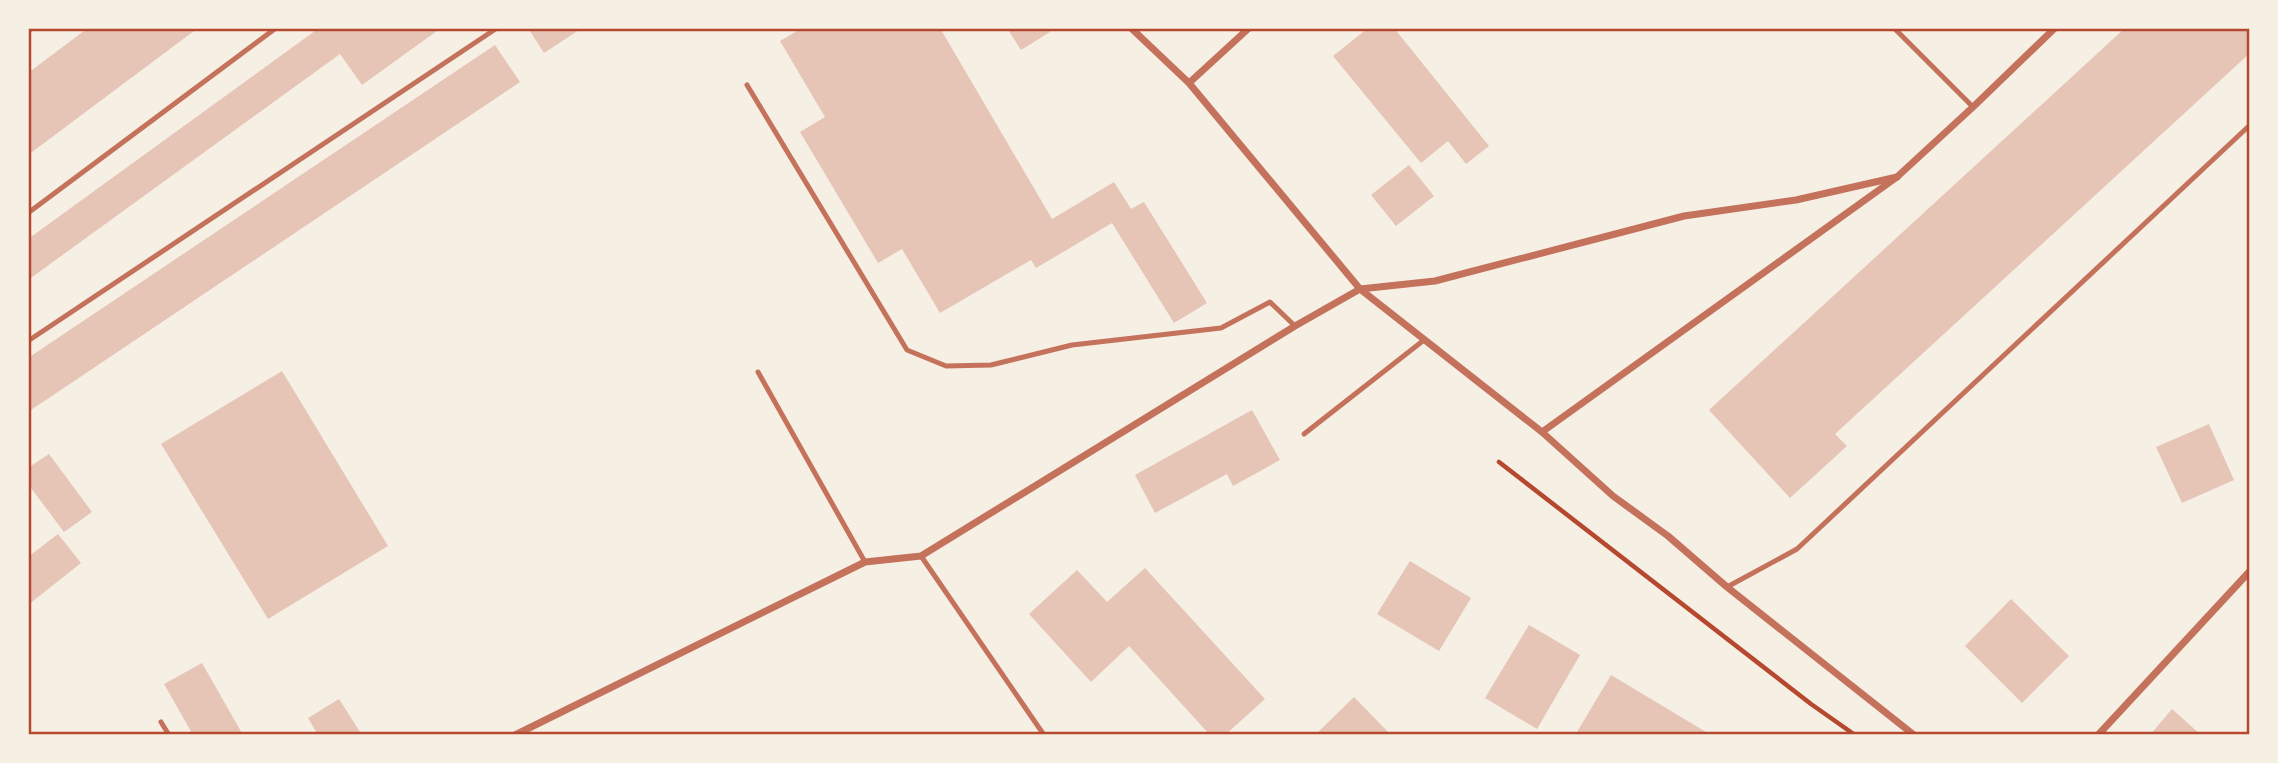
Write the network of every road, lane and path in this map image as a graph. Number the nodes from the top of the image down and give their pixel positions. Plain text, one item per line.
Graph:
1 (276, 28) edge
2 (496, 28) edge
3 (1131, 28) edge
4 (1249, 28) edge
5 (1894, 28) edge
6 (2055, 28) edge
7 (1189, 83) junction
8 (747, 85) dead end
9 (1973, 107) junction
10 (2250, 125) edge
11 (1896, 177) junction
12 (28, 213) edge
13 (1360, 289) junction
14 (1295, 326) junction
15 (1424, 340) junction
16 (28, 341) edge
17 (758, 372) dead end
18 (1542, 432) junction
19 (1304, 433) dead end
20 (1499, 463) dead end
21 (921, 556) junction
22 (865, 562) junction
23 (2250, 571) edge
24 (1727, 587) junction
25 (161, 722) dead end
26 (169, 735) edge
27 (515, 735) edge
28 (1044, 735) edge
29 (1855, 735) edge
30 (1914, 735) edge
31 (2098, 735) edge

1 - 12 lane
2 - 16 lane
3 - 7 street
4 - 7 street
5 - 9 lane
6 - 9 street
7 - 13 street
8 - 14 lane
9 - 11 street
10 - 24 lane
11 - 13 street
11 - 18 street
13 - 14 street
13 - 15 street
14 - 21 street
15 - 18 street
15 - 19 lane
17 - 22 lane
18 - 24 street
20 - 29 path
21 - 22 street
21 - 28 lane
22 - 27 street
23 - 31 street
24 - 30 street
25 - 26 lane

